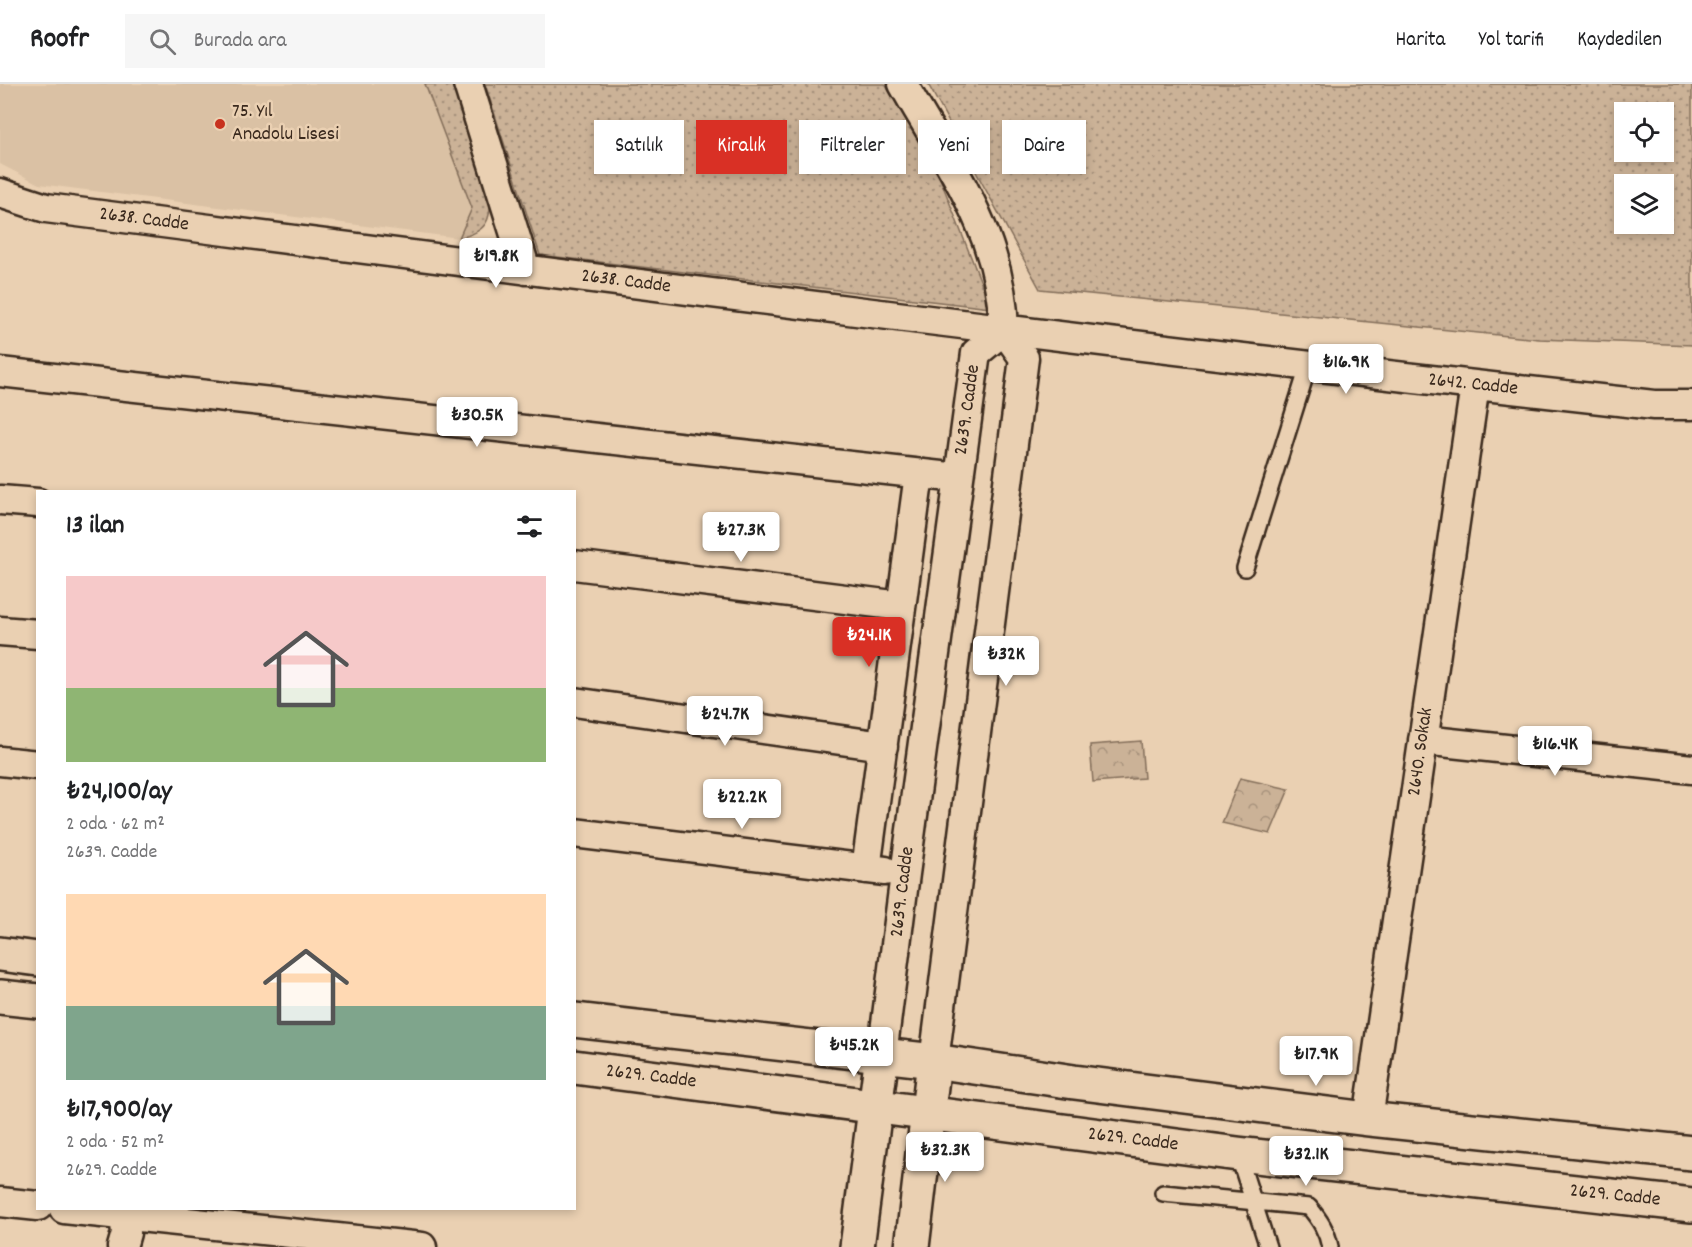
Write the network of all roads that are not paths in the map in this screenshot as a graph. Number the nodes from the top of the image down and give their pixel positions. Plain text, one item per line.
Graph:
1 (468, 84) edge
2 (903, 84) edge
3 (0, 193) edge
4 (526, 270) junction
5 (1004, 330) junction
6 (1308, 367) junction
7 (0, 372) edge
8 (1475, 385) junction
9 (1692, 405) edge
10 (919, 474) junction
11 (959, 478) junction
12 (0, 500) edge
13 (36, 503) edge
14 (576, 565) edge
15 (1245, 568) dead end
16 (901, 606) junction
17 (0, 631) edge
18 (36, 634) edge
19 (576, 702) edge
20 (1423, 740) junction
21 (883, 746) junction
22 (0, 761) edge
23 (36, 765) edge
24 (1692, 769) edge
25 (576, 833) edge
26 (866, 869) junction
27 (905, 874) junction
28 (0, 954) edge
29 (36, 959) edge
30 (0, 997) edge
31 (36, 1001) edge
32 (576, 1020) edge
33 (882, 1055) junction
34 (934, 1061) junction
35 (576, 1067) edge
36 (876, 1107) junction
37 (928, 1114) junction
38 (1368, 1119) junction
39 (1692, 1153) edge
40 (1238, 1154) junction
41 (1162, 1192) dead end
42 (0, 1202) edge
43 (1253, 1202) junction
44 (1692, 1205) edge
45 (36, 1206) edge
46 (74, 1210) edge
47 (124, 1215) junction
48 (122, 1247) edge
49 (422, 1247) edge
50 (857, 1247) edge
51 (912, 1247) edge
52 (1268, 1247) edge
53 (1330, 1247) edge

1 - 4 street
2 - 5 street
3 - 4 street, 2638. Cadde
4 - 5 street, 2638. Cadde
5 - 6 street, 2642. Cadde
5 - 11 street, 2639. Cadde
5 - 34 street
6 - 8 street, 2642. Cadde
6 - 15 lane
7 - 10 street
8 - 9 street, 2642. Cadde
8 - 20 street, 2640. Sokak
10 - 11 street
10 - 16 street
11 - 27 street, 2639. Cadde
12 - 13 street
14 - 16 street
16 - 21 street
17 - 18 street
19 - 21 street
20 - 24 street
20 - 38 street, 2640. Sokak
21 - 26 street
22 - 23 street
25 - 26 street
26 - 27 street
27 - 33 street, 2639. Cadde
28 - 29 main road
30 - 31 main road
32 - 33 main road
33 - 34 main road
33 - 36 main road, 2639. Cadde
34 - 37 main road
34 - 38 main road
35 - 36 main road, 2629. Cadde
36 - 37 main road, 2629. Cadde
36 - 50 main road, 2639. Cadde
37 - 40 main road, 2629. Cadde
37 - 51 main road
38 - 39 main road
40 - 43 lane
40 - 44 main road, 2629. Cadde
41 - 43 lane
42 - 45 street
43 - 52 lane
43 - 53 lane
46 - 47 street
47 - 48 street
47 - 49 street

